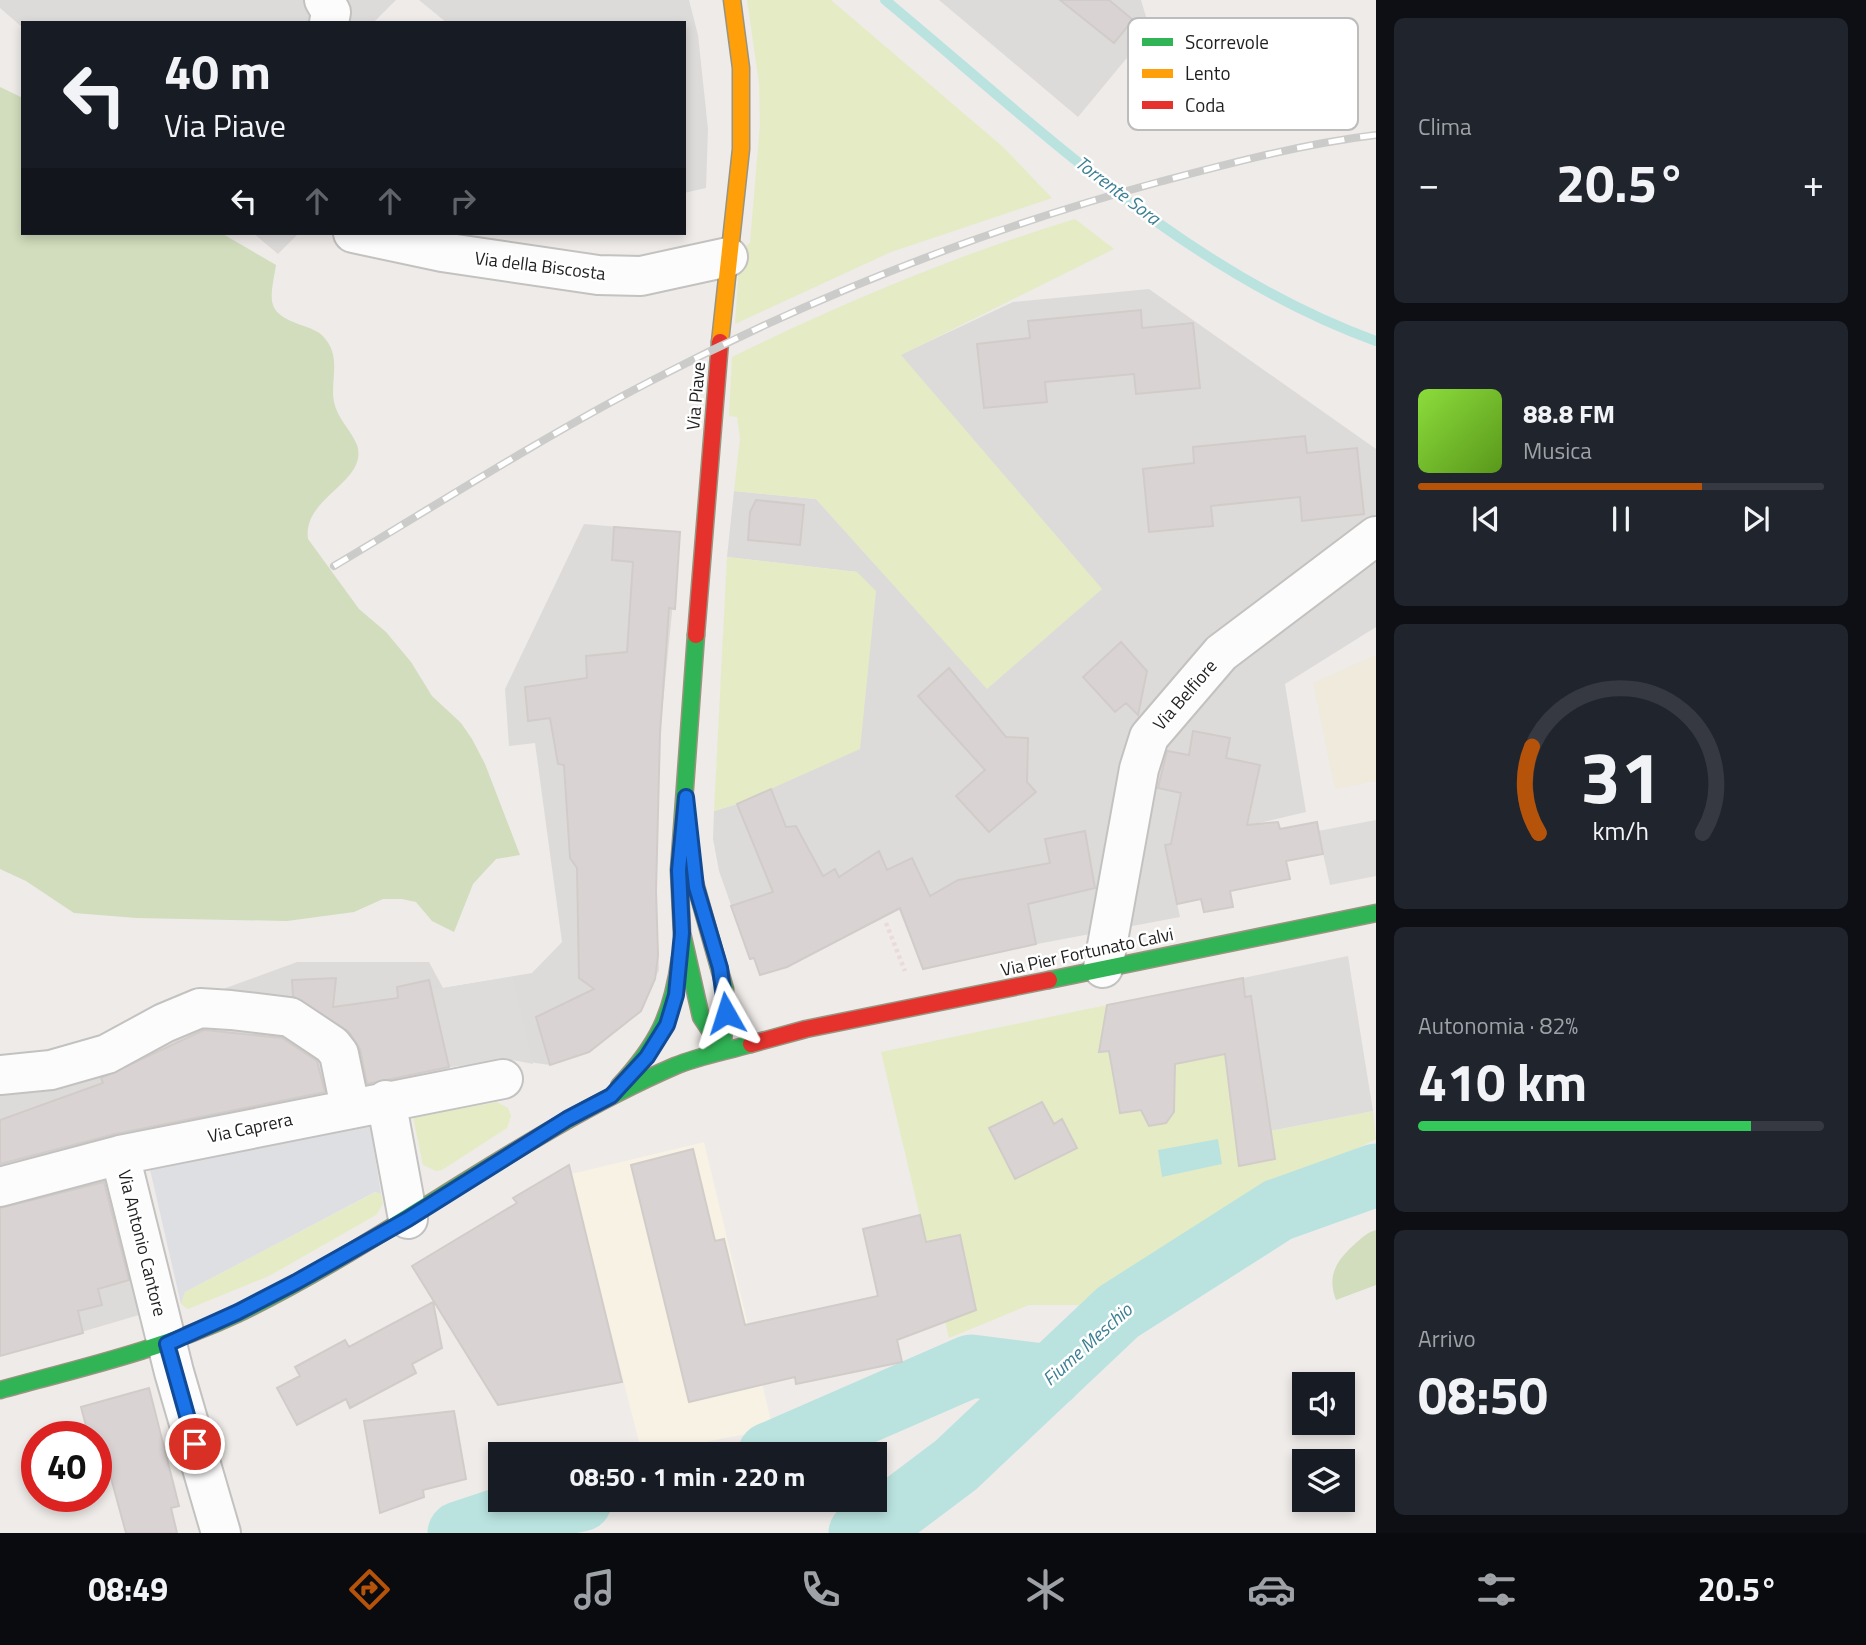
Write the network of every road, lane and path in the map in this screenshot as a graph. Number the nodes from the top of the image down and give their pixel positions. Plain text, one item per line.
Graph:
1 (324, 0) edge
2 (732, 0) edge
3 (329, 21) edge
4 (362, 235) edge
5 (728, 257) junction
6 (1376, 536) edge
7 (686, 797) junction
8 (1376, 913) edge
9 (886, 923) dead end
10 (682, 933) junction
11 (720, 968) junction
12 (1103, 968) junction
13 (906, 976) dead end
14 (742, 1005) dead end
15 (768, 1024) dead end
16 (806, 1029) junction
17 (723, 1050) junction
18 (0, 1074) edge
19 (503, 1079) dead end
20 (611, 1096) junction
21 (368, 1103) junction
22 (120, 1155) junction
23 (0, 1187) edge
24 (408, 1219) junction
25 (167, 1344) junction
26 (0, 1390) edge
27 (221, 1533) edge

1 - 3 street
2 - 5 main road, Via Piave
4 - 5 street, Via della Biscosta
5 - 7 main road, Via Piave
6 - 12 street, Via Belfiore
7 - 10 main road, Via Piave
7 - 11 main road, Via Piave
8 - 12 main road, Via Pier Fortunato Calvi
9 - 13 path
10 - 17 main road, Via Piave
10 - 20 main road
11 - 14 main road
11 - 17 main road, Via Piave
12 - 16 main road, Via Pier Fortunato Calvi
15 - 16 main road
16 - 17 main road, Via Pier Fortunato Calvi
17 - 20 main road, Via Pier Fortunato Calvi
18 - 21 street
19 - 21 street, Via Caprera
20 - 24 main road, Via Pier Fortunato Calvi
21 - 22 street, Via Caprera
21 - 24 street
22 - 23 street, Via Caprera
22 - 25 street, Via Antonio Cantore
24 - 25 main road, Via Pier Fortunato Calvi
25 - 26 main road, Via Pier Fortunato Calvi
25 - 27 street, Via Antonio Cantore

